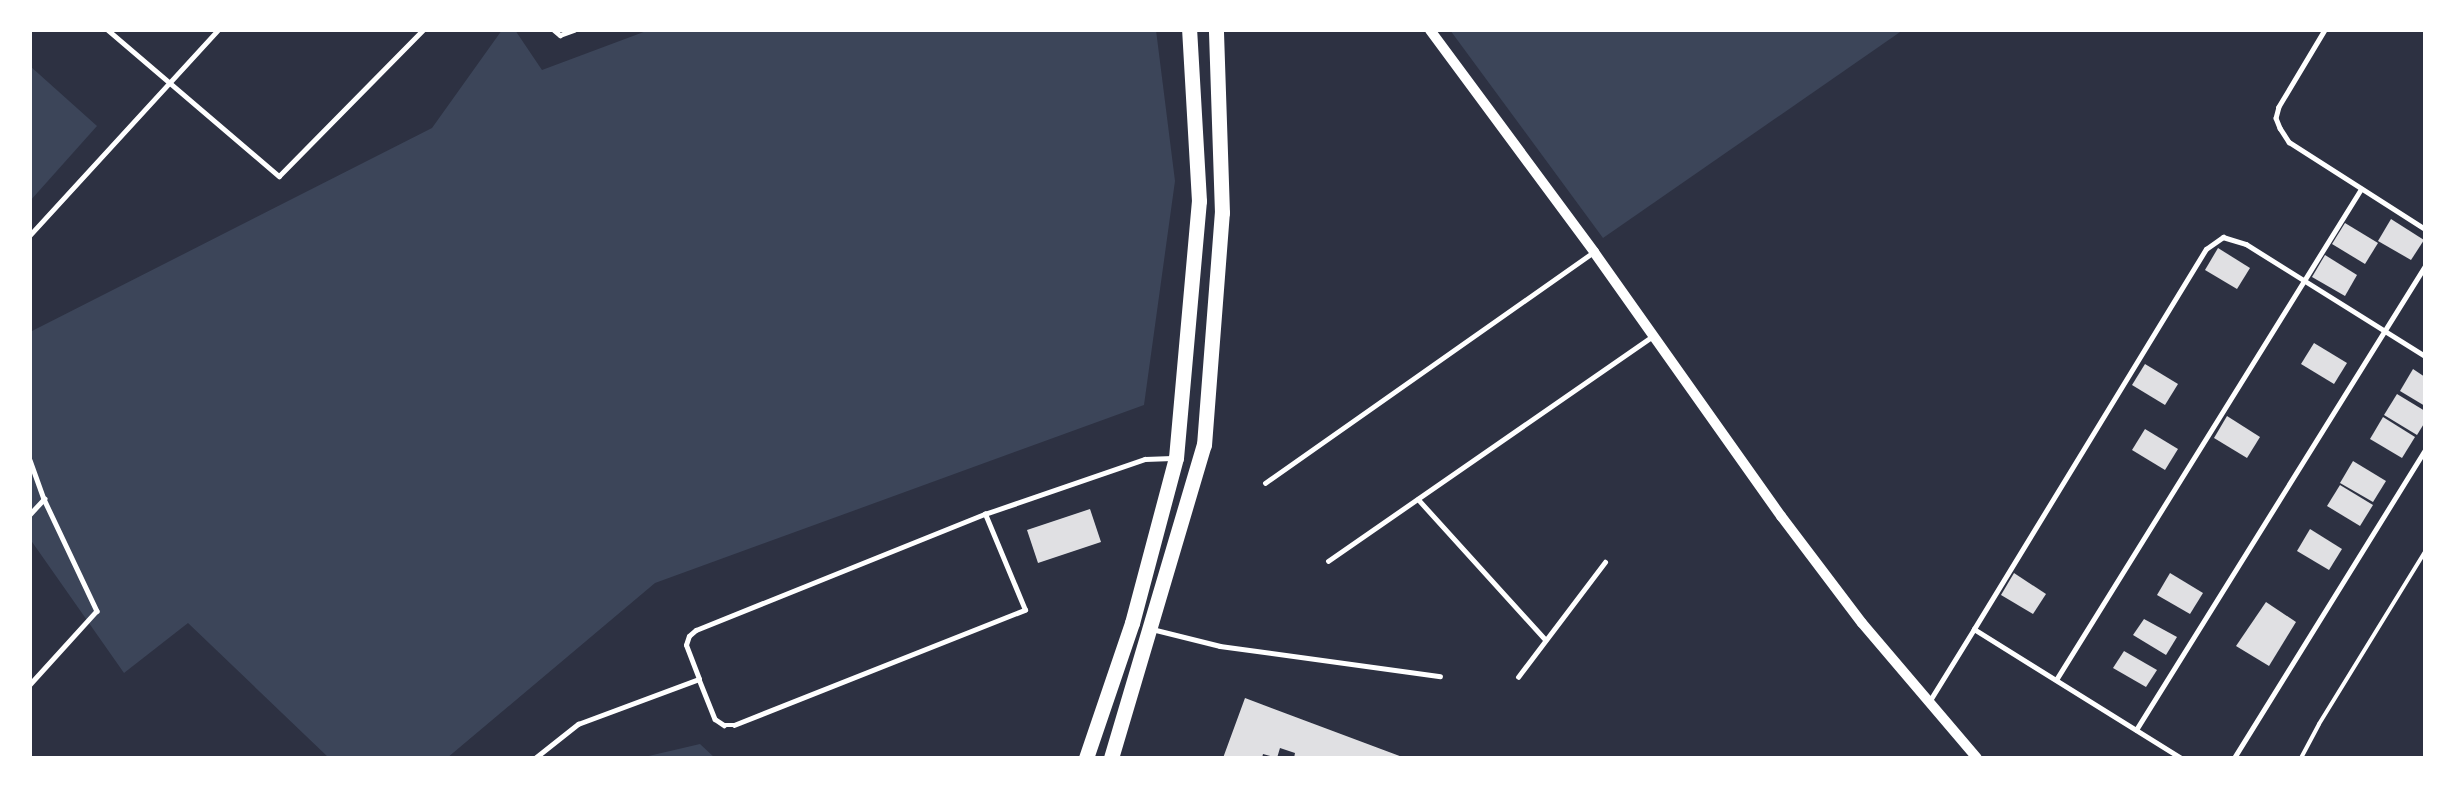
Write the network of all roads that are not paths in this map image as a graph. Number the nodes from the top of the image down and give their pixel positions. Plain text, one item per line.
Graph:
1 (108, 30) edge
2 (218, 30) edge
3 (423, 30) edge
4 (554, 30) edge
5 (574, 30) edge
6 (1189, 30) edge
7 (1216, 30) edge
8 (1430, 30) edge
9 (2325, 30) edge
10 (170, 82) junction
11 (2361, 189) junction
12 (2425, 229) edge
13 (30, 235) edge
14 (1594, 252) junction
15 (2425, 266) edge
16 (2303, 280) junction
17 (2384, 331) junction
18 (1654, 335) junction
19 (2425, 356) edge
20 (2425, 450) edge
21 (1176, 458) junction
22 (30, 460) edge
23 (1265, 483) dead end
24 (44, 499) junction
25 (1418, 499) junction
26 (30, 514) edge
27 (986, 514) junction
28 (1328, 561) dead end
29 (1605, 562) dead end
30 (1152, 629) junction
31 (1974, 629) junction
32 (1546, 640) junction
33 (1440, 676) dead end
34 (1518, 677) dead end
35 (699, 679) junction
36 (2056, 680) junction
37 (30, 685) edge
38 (1929, 702) junction
39 (2136, 730) junction
40 (535, 758) edge
41 (1086, 758) edge
42 (1111, 758) edge
43 (1977, 758) edge
44 (2181, 758) edge
45 (2234, 758) edge

1 - 10 lane
2 - 10 lane
3 - 10 lane
4 - 5 lane
6 - 21 main road
7 - 30 main road
8 - 14 street
9 - 11 lane
10 - 13 lane
11 - 12 lane
11 - 16 lane
14 - 18 street
14 - 23 lane
15 - 17 lane
16 - 17 lane
16 - 31 lane
16 - 36 lane
17 - 19 lane
17 - 39 lane
18 - 25 lane
18 - 38 street
20 - 45 lane
21 - 27 lane
21 - 41 main road
22 - 24 lane
24 - 26 lane
24 - 37 lane
25 - 28 lane
25 - 32 lane
27 - 35 lane
27 - 35 lane
29 - 32 lane
30 - 33 lane
30 - 42 main road
31 - 36 lane
31 - 38 lane
32 - 34 lane
35 - 40 lane
36 - 39 lane
38 - 43 street
39 - 44 lane

